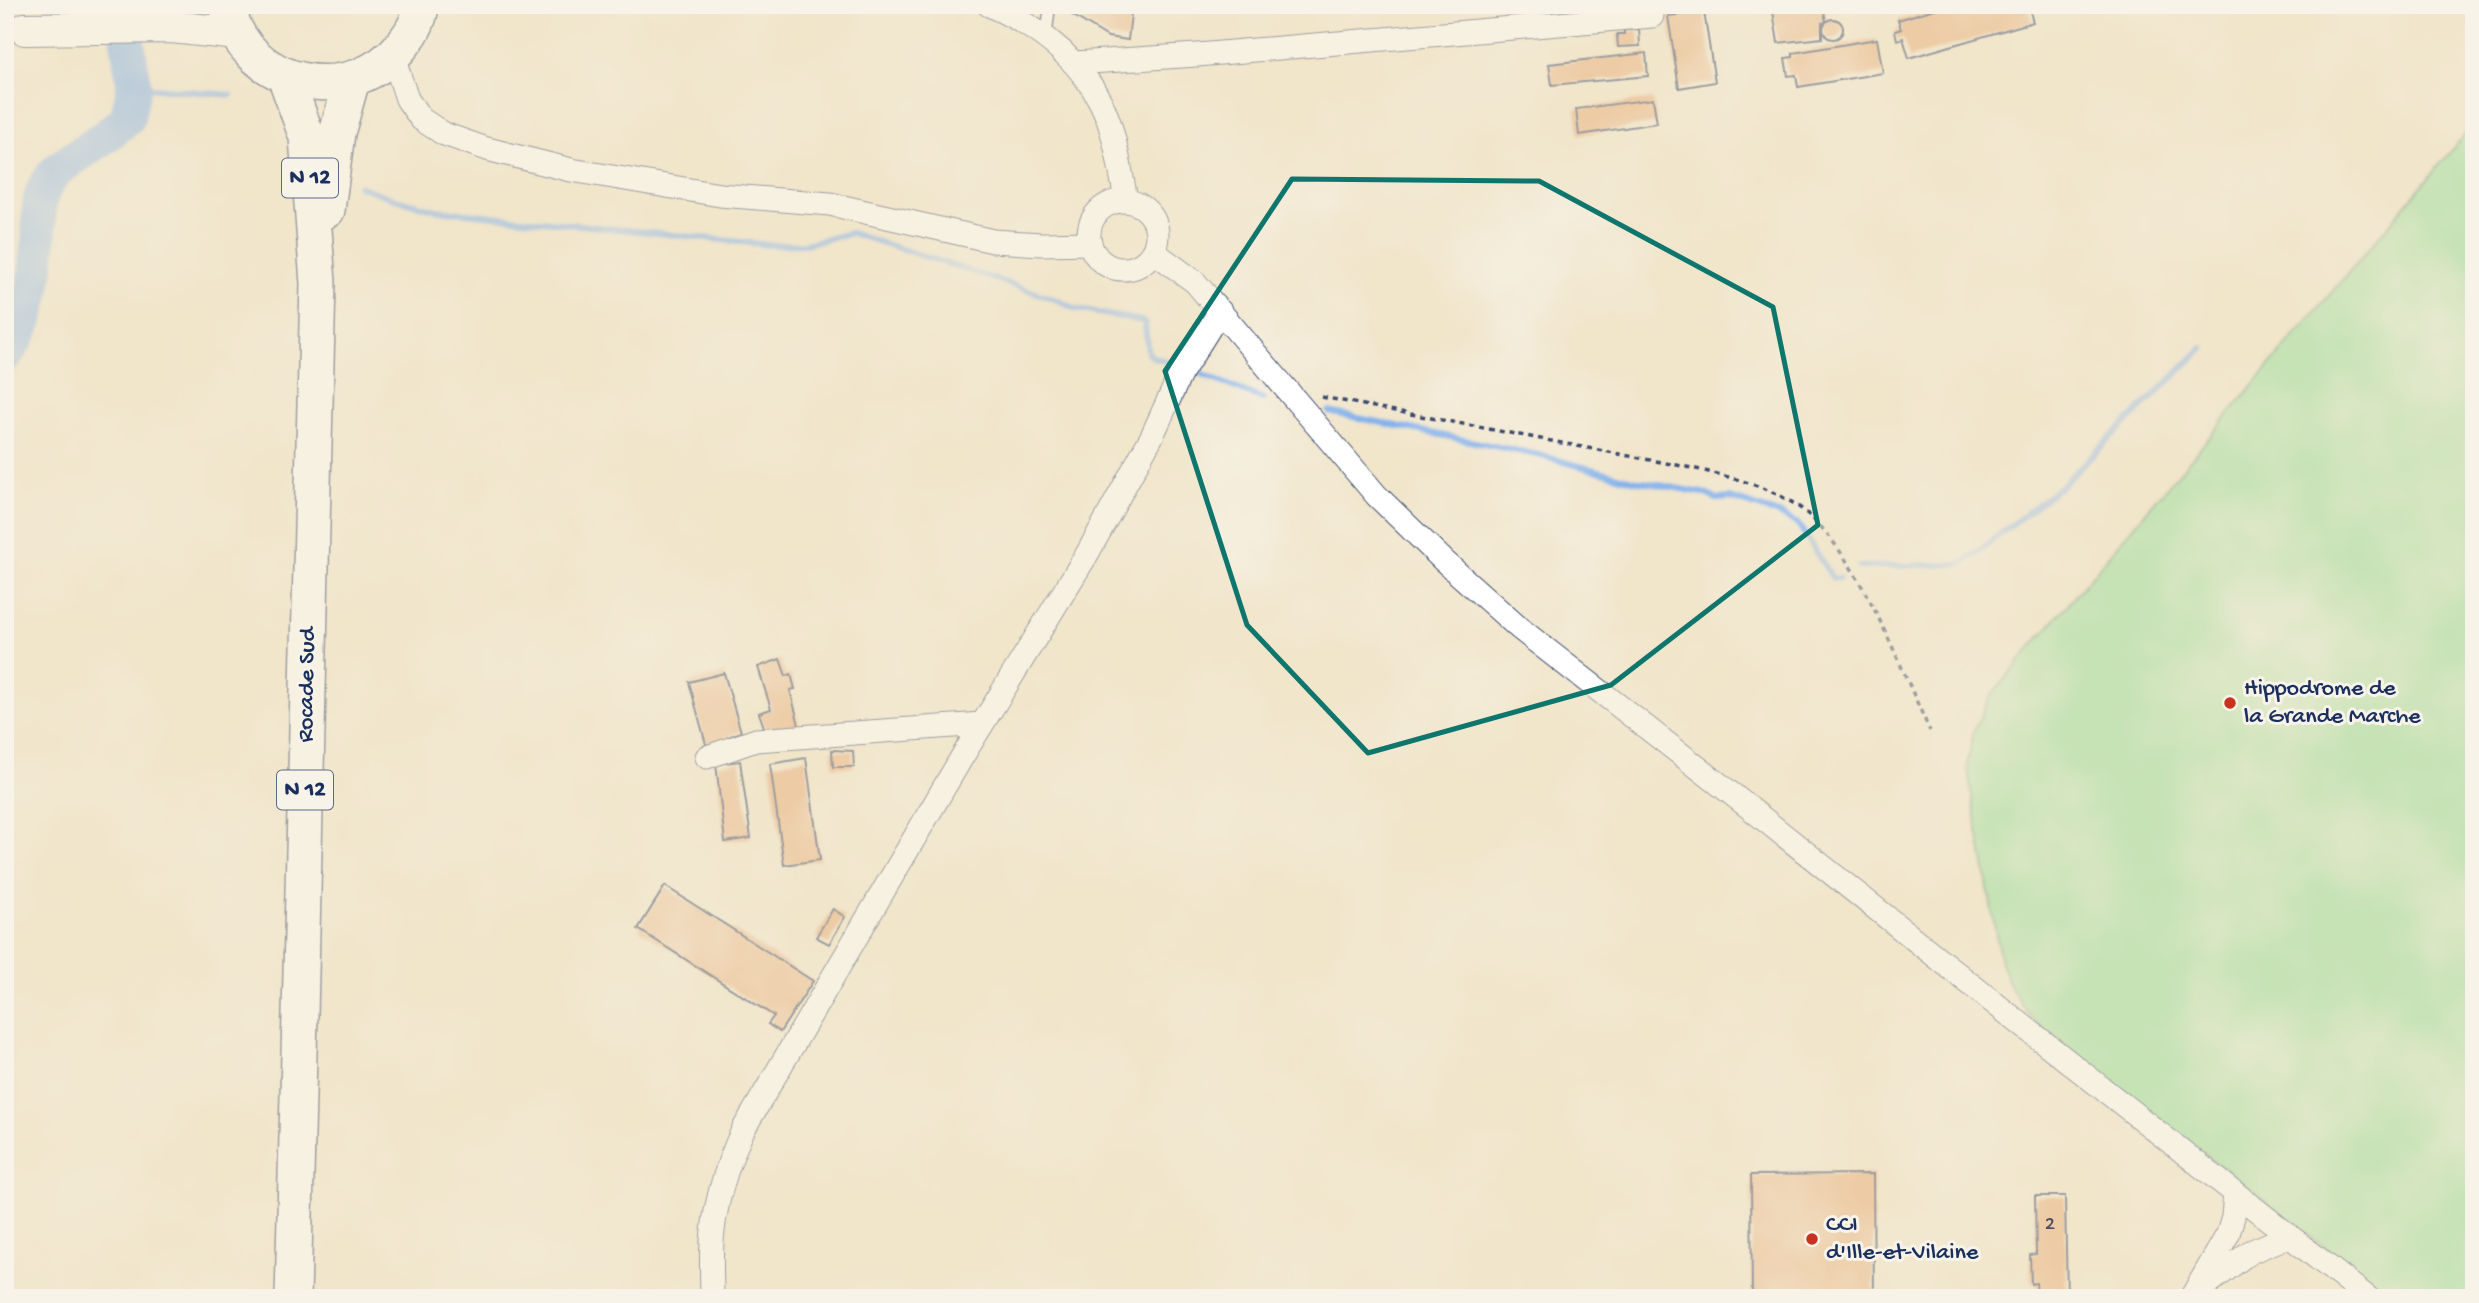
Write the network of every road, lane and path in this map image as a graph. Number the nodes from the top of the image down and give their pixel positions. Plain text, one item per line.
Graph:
1 (101, 5) edge
2 (989, 5) edge
3 (1051, 5) edge
4 (423, 7) edge
5 (1652, 16) dead end
6 (232, 20) edge
7 (15, 30) edge
8 (1046, 39) junction
9 (393, 57) junction
10 (1075, 63) junction
11 (285, 76) junction
12 (352, 80) junction
13 (1126, 200) junction
14 (1090, 243) junction
15 (1154, 252) junction
16 (318, 283) junction
17 (1220, 312) junction
18 (1285, 390) junction
19 (982, 724) junction
20 (1930, 731) dead end
21 (707, 757) dead end
22 (2235, 1193) junction
23 (2289, 1236) junction
24 (2190, 1296) edge
25 (293, 1298) edge
26 (712, 1298) edge
27 (2368, 1298) edge

1 - 7 street
2 - 8 street
3 - 8 lane
4 - 9 main road
5 - 10 street
6 - 7 street
6 - 11 main road
8 - 10 street
9 - 12 main road
9 - 14 street
10 - 13 street
11 - 12 main road
11 - 16 main road, Rocade Sud / N 12
12 - 16 main road, Rocade Sud / N 12
13 - 14 street
13 - 15 street
14 - 15 street
15 - 17 street
16 - 25 main road, Rocade Sud / N 12
17 - 18 street
17 - 19 street
18 - 20 path
18 - 22 street
19 - 21 street
19 - 26 street
22 - 23 street
22 - 24 street
23 - 24 street
23 - 27 street

